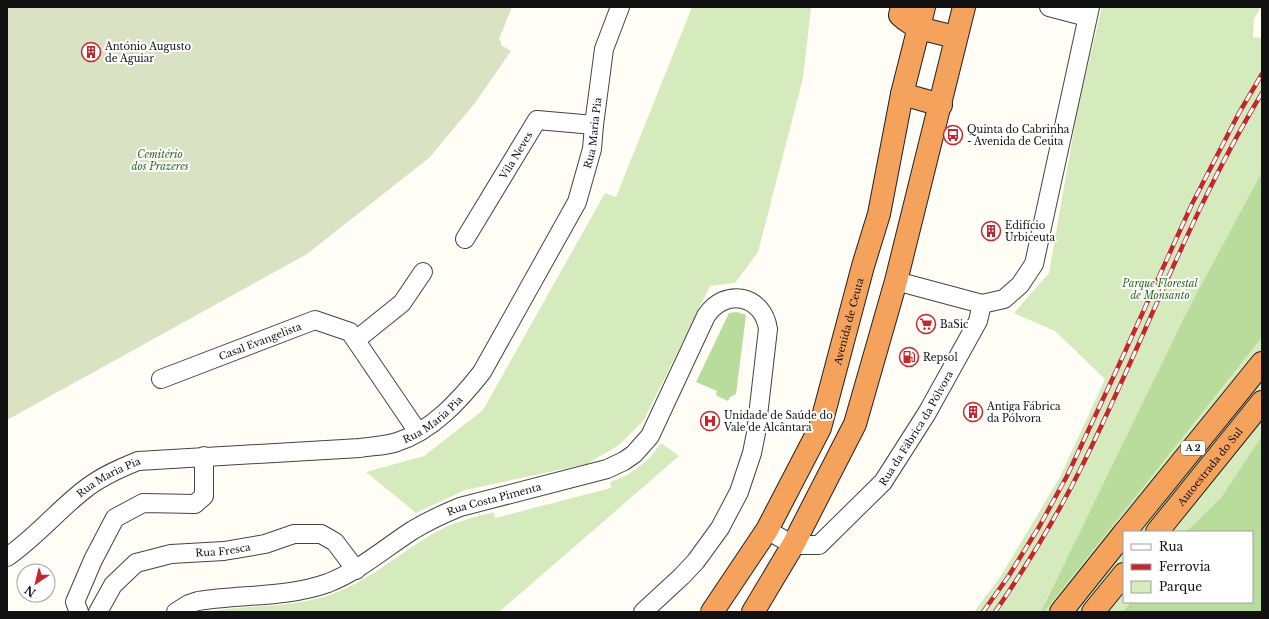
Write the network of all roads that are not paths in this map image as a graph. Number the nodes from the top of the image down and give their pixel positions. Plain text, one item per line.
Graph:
1 (620, 7) edge
2 (902, 7) edge
3 (964, 7) edge
4 (1049, 7) edge
5 (1088, 12) edge
6 (921, 17) edge
7 (956, 37) junction
8 (902, 94) junction
9 (941, 105) junction
10 (594, 125) junction
11 (465, 239) dead end
12 (423, 272) dead end
13 (896, 281) junction
14 (982, 304) junction
15 (356, 340) junction
16 (1262, 363) edge
17 (161, 380) dead end
18 (1262, 402) edge
19 (418, 432) junction
20 (204, 456) junction
21 (767, 530) junction
22 (1125, 531) edge
23 (1158, 531) edge
24 (1123, 533) edge
25 (793, 545) junction
26 (7, 557) edge
27 (356, 570) junction
28 (1123, 575) edge
29 (79, 612) edge
30 (98, 612) edge
31 (176, 612) edge
32 (643, 612) edge
33 (712, 612) edge
34 (753, 612) edge
35 (1061, 612) edge
36 (1093, 612) edge

1 - 10 street, Rua Maria Pia
2 - 6 highway
3 - 7 highway
4 - 5 street
5 - 14 street
6 - 7 highway
6 - 8 highway, Avenida de Ceuta
7 - 9 highway
8 - 9 highway
8 - 21 highway, Avenida de Ceuta
9 - 13 highway
10 - 11 street, Vila Neves
10 - 19 street, Rua Maria Pia
12 - 15 street
13 - 14 street
13 - 25 highway
14 - 25 street, Rua da Fábrica da Pólvora
15 - 17 street, Casal Evangelista
15 - 19 street, Casal Evangelista
16 - 22 highway, A 2
18 - 23 highway, Autoestrada do Sul / A 2
19 - 20 street, Rua Maria Pia
20 - 26 street, Rua Maria Pia
20 - 29 street
21 - 25 street, Rua da Fábrica da Pólvora
21 - 33 highway, Avenida de Ceuta
24 - 35 highway, A 2
25 - 34 highway
27 - 30 street, Rua Fresca
27 - 31 street, Rua Costa Pimenta
27 - 32 street, Rua Costa Pimenta
28 - 36 highway

